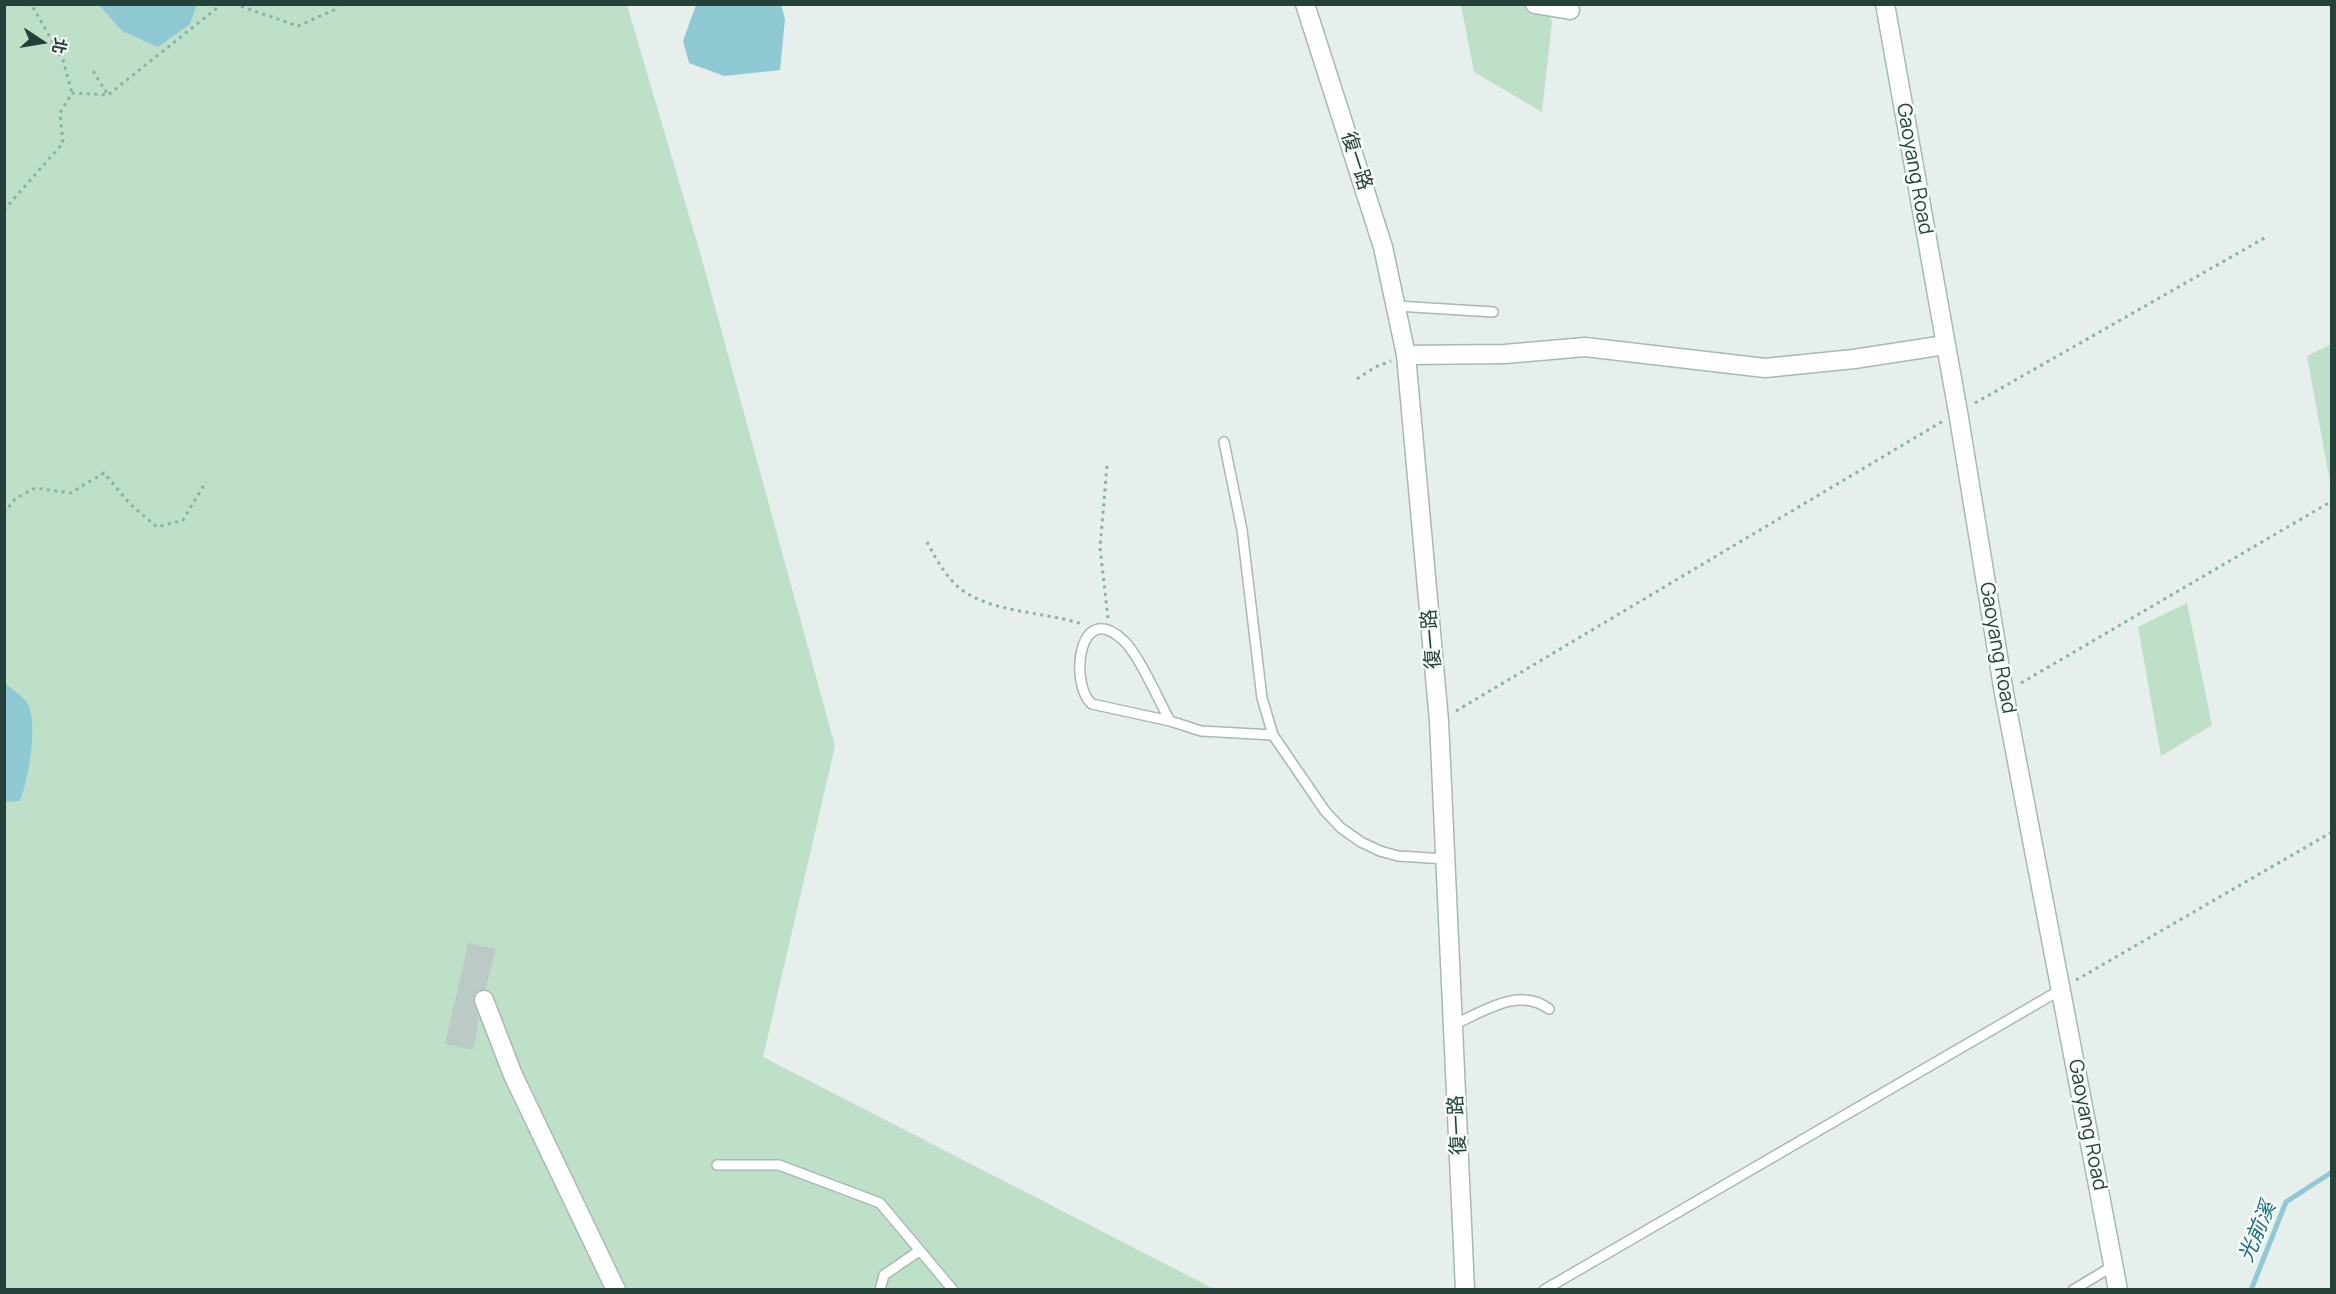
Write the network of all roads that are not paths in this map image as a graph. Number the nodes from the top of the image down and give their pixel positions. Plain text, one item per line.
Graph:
1 (1305, 4) edge
2 (1535, 4) edge
3 (1885, 4) edge
4 (1570, 10) dead end
5 (1397, 306) junction
6 (1493, 312) dead end
7 (1945, 345) junction
8 (1406, 355) junction
9 (1224, 442) dead end
10 (1170, 722) junction
11 (1273, 735) junction
12 (1446, 859) junction
13 (2062, 989) junction
14 (484, 1000) dead end
15 (1549, 1009) dead end
16 (1453, 1025) junction
17 (717, 1165) dead end
18 (919, 1251) junction
19 (2113, 1266) junction
20 (616, 1290) edge
21 (880, 1290) edge
22 (953, 1290) edge
23 (1465, 1290) edge
24 (1544, 1290) edge
25 (2073, 1290) edge
26 (2118, 1290) edge

1 - 5 street, 復一路
2 - 4 street
3 - 7 street, Gaoyang Road
5 - 6 lane
5 - 8 street, 復一路
7 - 8 street
7 - 13 street, Gaoyang Road
8 - 12 street, 復一路
9 - 11 lane
10 - 10 lane
10 - 11 lane
11 - 12 lane
12 - 16 street, 復一路
13 - 19 street, Gaoyang Road
13 - 24 lane
14 - 20 street
15 - 16 lane
16 - 23 street, 復一路
17 - 18 lane
18 - 21 lane
18 - 22 lane
19 - 25 lane
19 - 26 street, Gaoyang Road

